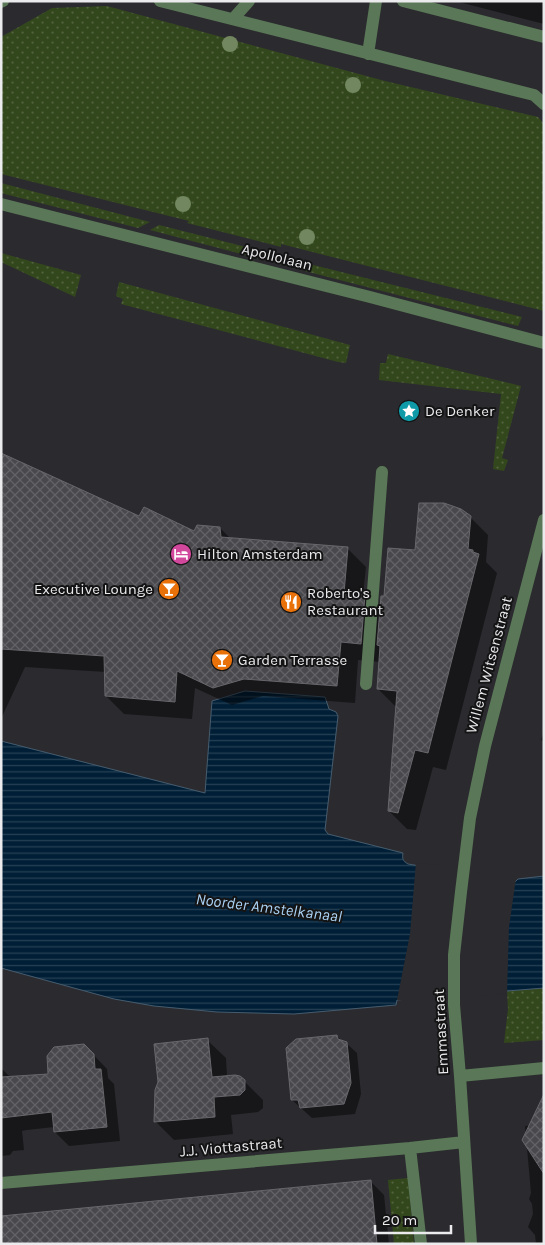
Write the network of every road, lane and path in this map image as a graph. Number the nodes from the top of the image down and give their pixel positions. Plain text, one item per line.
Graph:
1 (160, 1) edge
2 (249, 1) edge
3 (376, 1) edge
4 (403, 1) edge
5 (233, 19) junction
6 (544, 37) edge
7 (368, 54) junction
8 (544, 104) edge
9 (1, 204) edge
10 (544, 343) edge
11 (382, 472) dead end
12 (544, 520) edge
13 (366, 684) dead end
14 (470, 818) joint
15 (544, 1068) edge
16 (460, 1076) junction
17 (464, 1142) junction
18 (410, 1148) junction
19 (1, 1183) edge
20 (421, 1244) edge
21 (471, 1244) edge

1 - 5 street
2 - 5 street
3 - 7 street
4 - 6 street
5 - 7 street
7 - 8 street
9 - 10 street, Apollolaan
11 - 13 street
12 - 14 street, Willem Witsenstraat
14 - 16 street, Emmastraat
15 - 16 street
16 - 17 street, Emmastraat
17 - 18 street, J.J. Viottastraat
17 - 21 street, Emmastraat
18 - 19 street, J.J. Viottastraat
18 - 20 street

